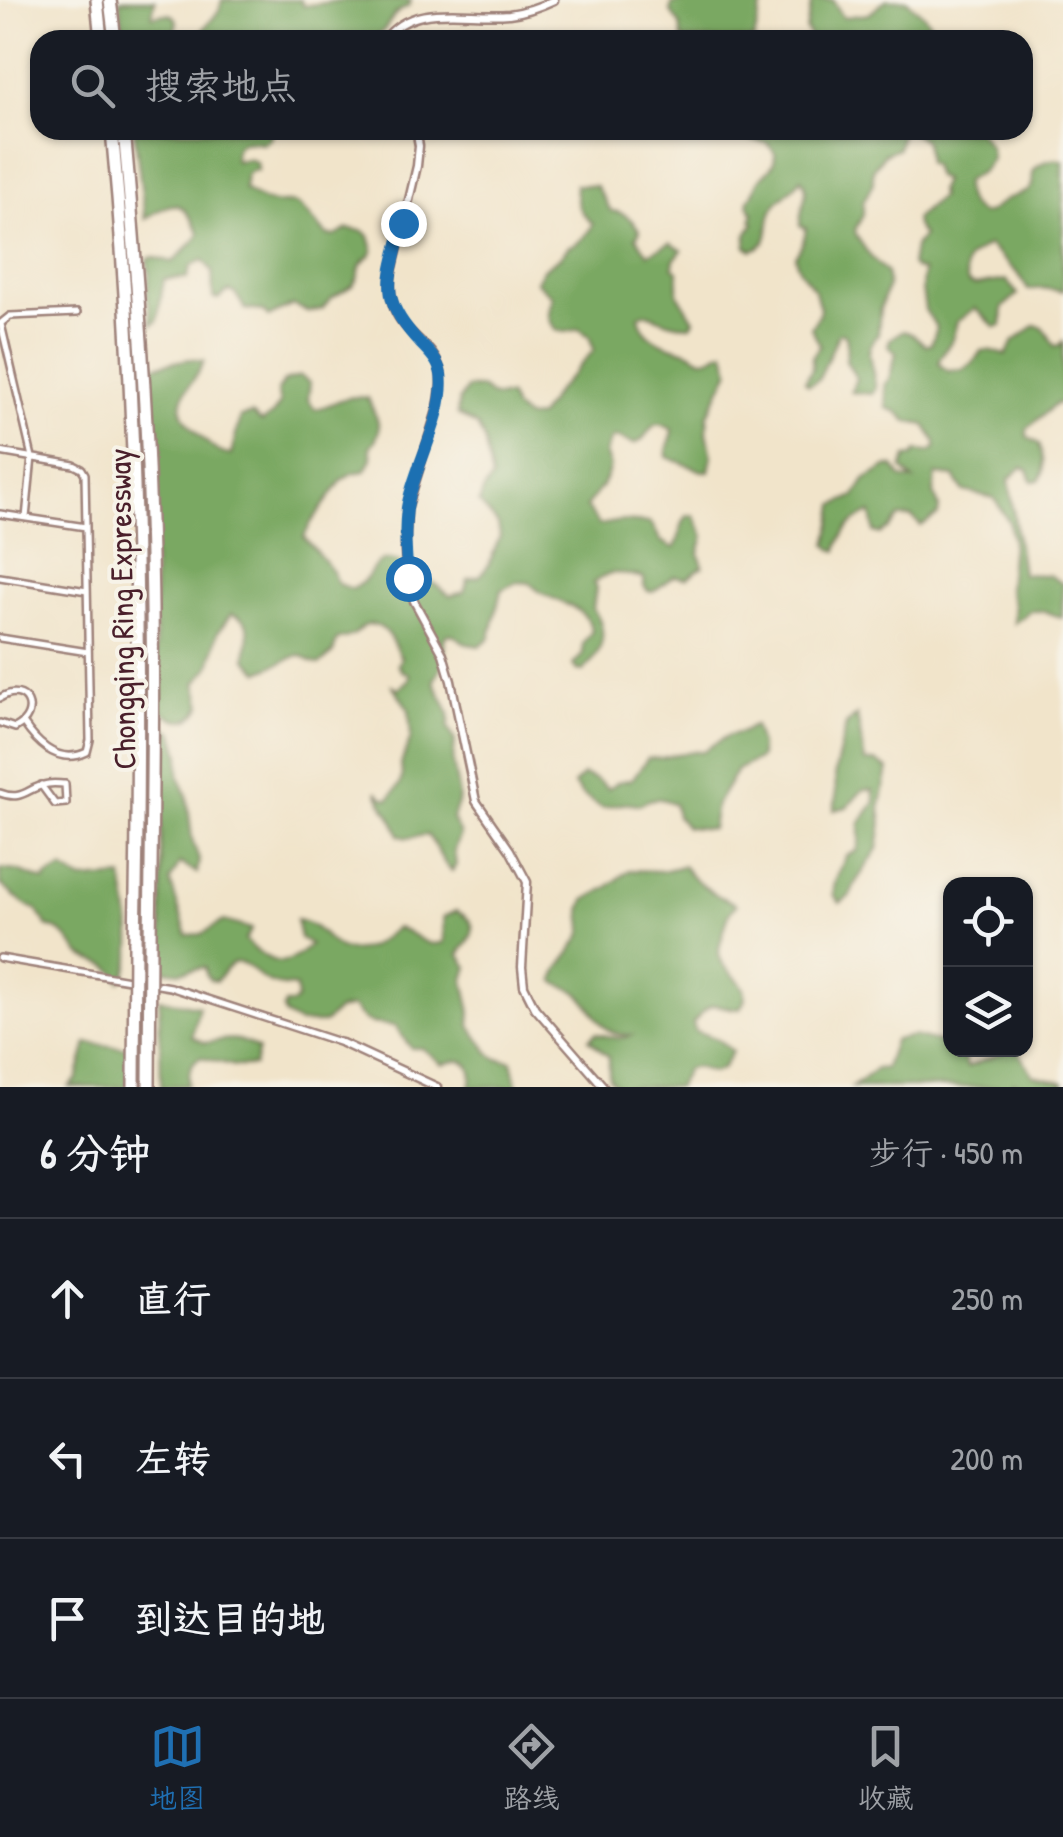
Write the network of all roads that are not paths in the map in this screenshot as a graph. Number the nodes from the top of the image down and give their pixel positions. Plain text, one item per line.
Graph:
1 (96, 0) edge
2 (110, 0) edge
3 (554, 0) edge
4 (100, 30) edge
5 (114, 30) edge
6 (393, 30) edge
7 (113, 140) edge
8 (125, 140) edge
9 (418, 140) edge
10 (77, 313) dead end
11 (0, 324) edge
12 (0, 452) edge
13 (32, 458) junction
14 (0, 514) edge
15 (26, 518) junction
16 (86, 527) junction
17 (0, 577) edge
18 (87, 590) junction
19 (0, 638) edge
20 (88, 652) junction
21 (0, 698) edge
22 (0, 723) edge
23 (24, 724) junction
24 (41, 786) junction
25 (0, 793) edge
26 (0, 958) edge
27 (342, 1042) joint
28 (134, 1087) edge
29 (149, 1087) edge
30 (436, 1087) edge
31 (604, 1087) edge

1 - 4 highway
2 - 5 highway
3 - 6 street
7 - 28 highway, Chongqing Ring Expressway, bridge
8 - 29 highway, Chongqing Ring Expressway, bridge
9 - 31 street
10 - 11 street
11 - 13 street
12 - 13 street
13 - 15 street
13 - 16 street
14 - 15 street
15 - 16 street
16 - 18 street
17 - 18 street
18 - 20 street
19 - 20 street
20 - 23 street
21 - 23 street
22 - 23 street
24 - 24 street
24 - 25 street
26 - 27 street
27 - 30 street

